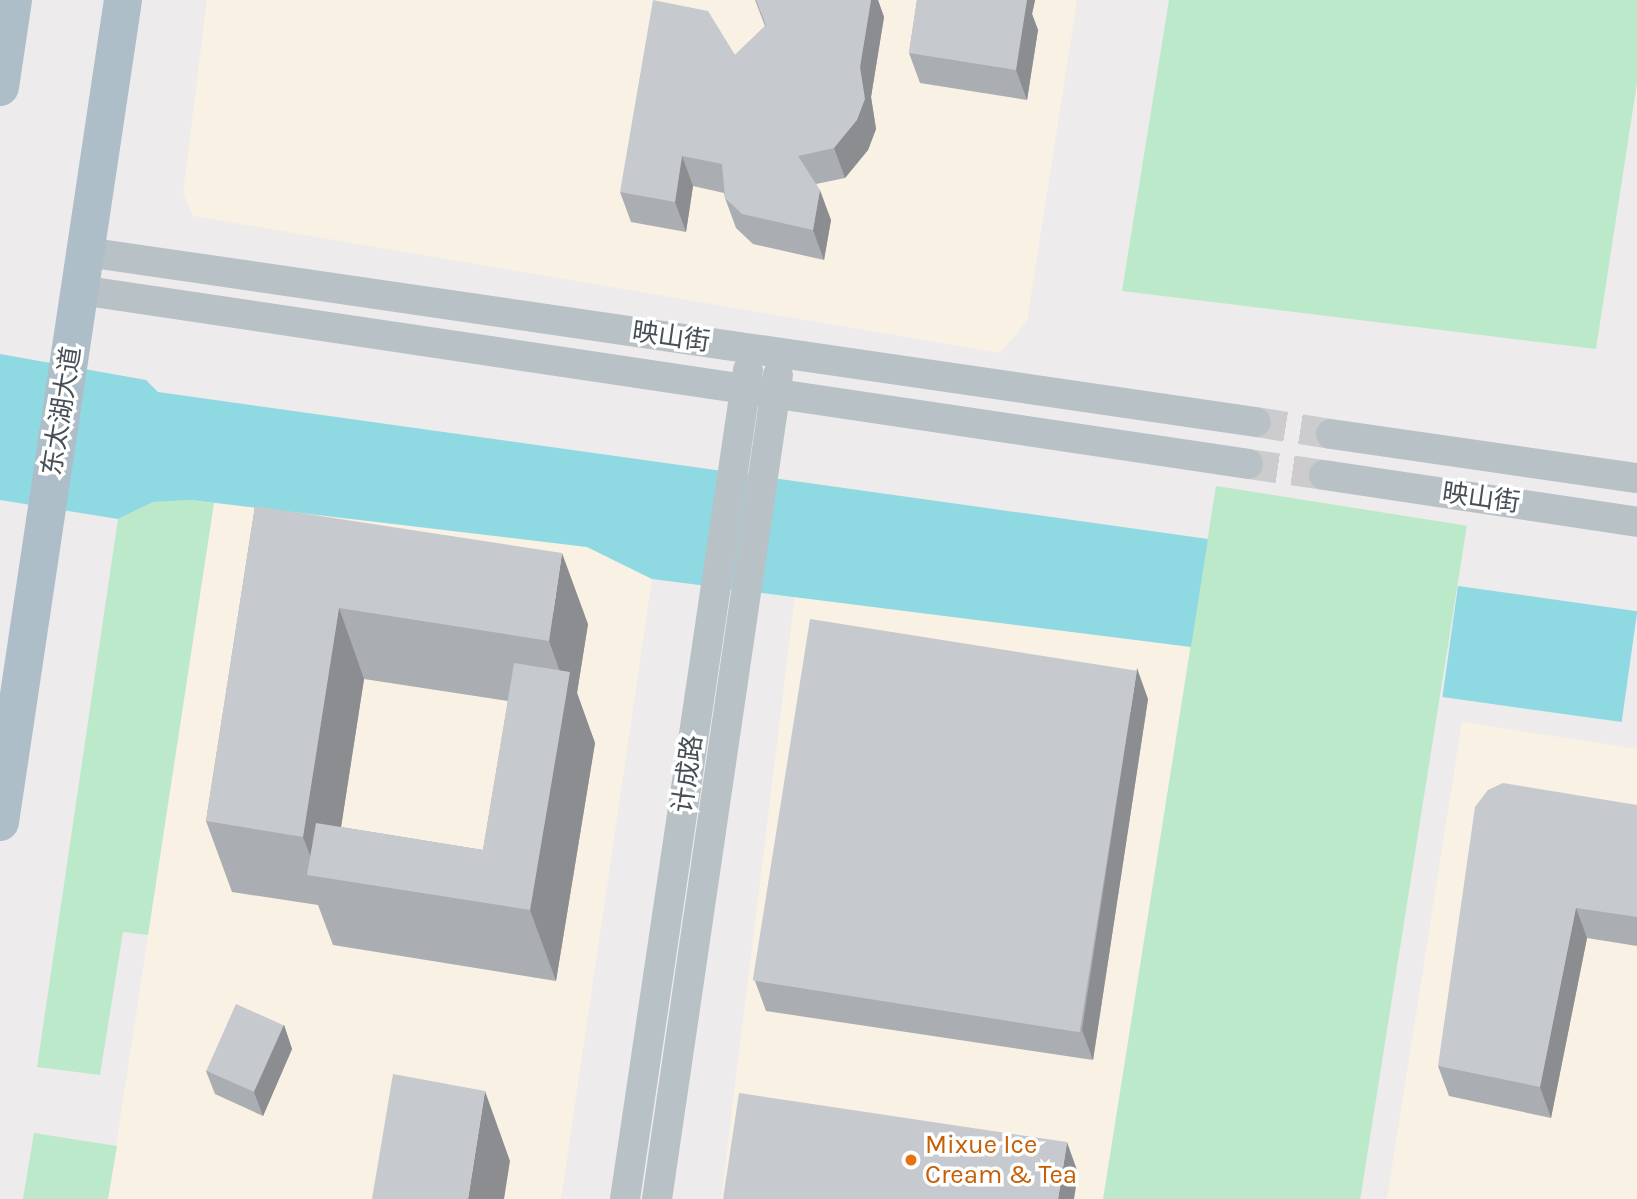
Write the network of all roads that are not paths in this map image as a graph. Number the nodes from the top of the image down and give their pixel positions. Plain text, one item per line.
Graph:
1 (13, 0) edge
2 (123, 0) edge
3 (0, 87) edge
4 (86, 252) junction
5 (80, 290) junction
6 (751, 349) junction
7 (781, 353) junction
8 (745, 389) junction
9 (775, 394) junction
10 (1256, 422) tunnel mouth
11 (1331, 434) tunnel mouth
12 (1248, 464) tunnel mouth
13 (1324, 475) tunnel mouth
14 (1637, 478) edge
15 (1637, 522) edge
16 (0, 822) edge
17 (625, 1199) edge
18 (657, 1199) edge

1 - 3 main road
2 - 4 main road, 东太湖大道
4 - 5 main road, 东太湖大道
4 - 6 street, 映山街
5 - 8 street, 映山街
5 - 16 main road, 东太湖大道
6 - 7 street, 映山街
6 - 8 street, 计成路
7 - 9 street, 计成路
7 - 10 street, 映山街
8 - 9 street, 映山街
8 - 17 street, 计成路
9 - 12 street, 映山街
9 - 18 street, 计成路
11 - 14 street, 映山街
13 - 15 street, 映山街

